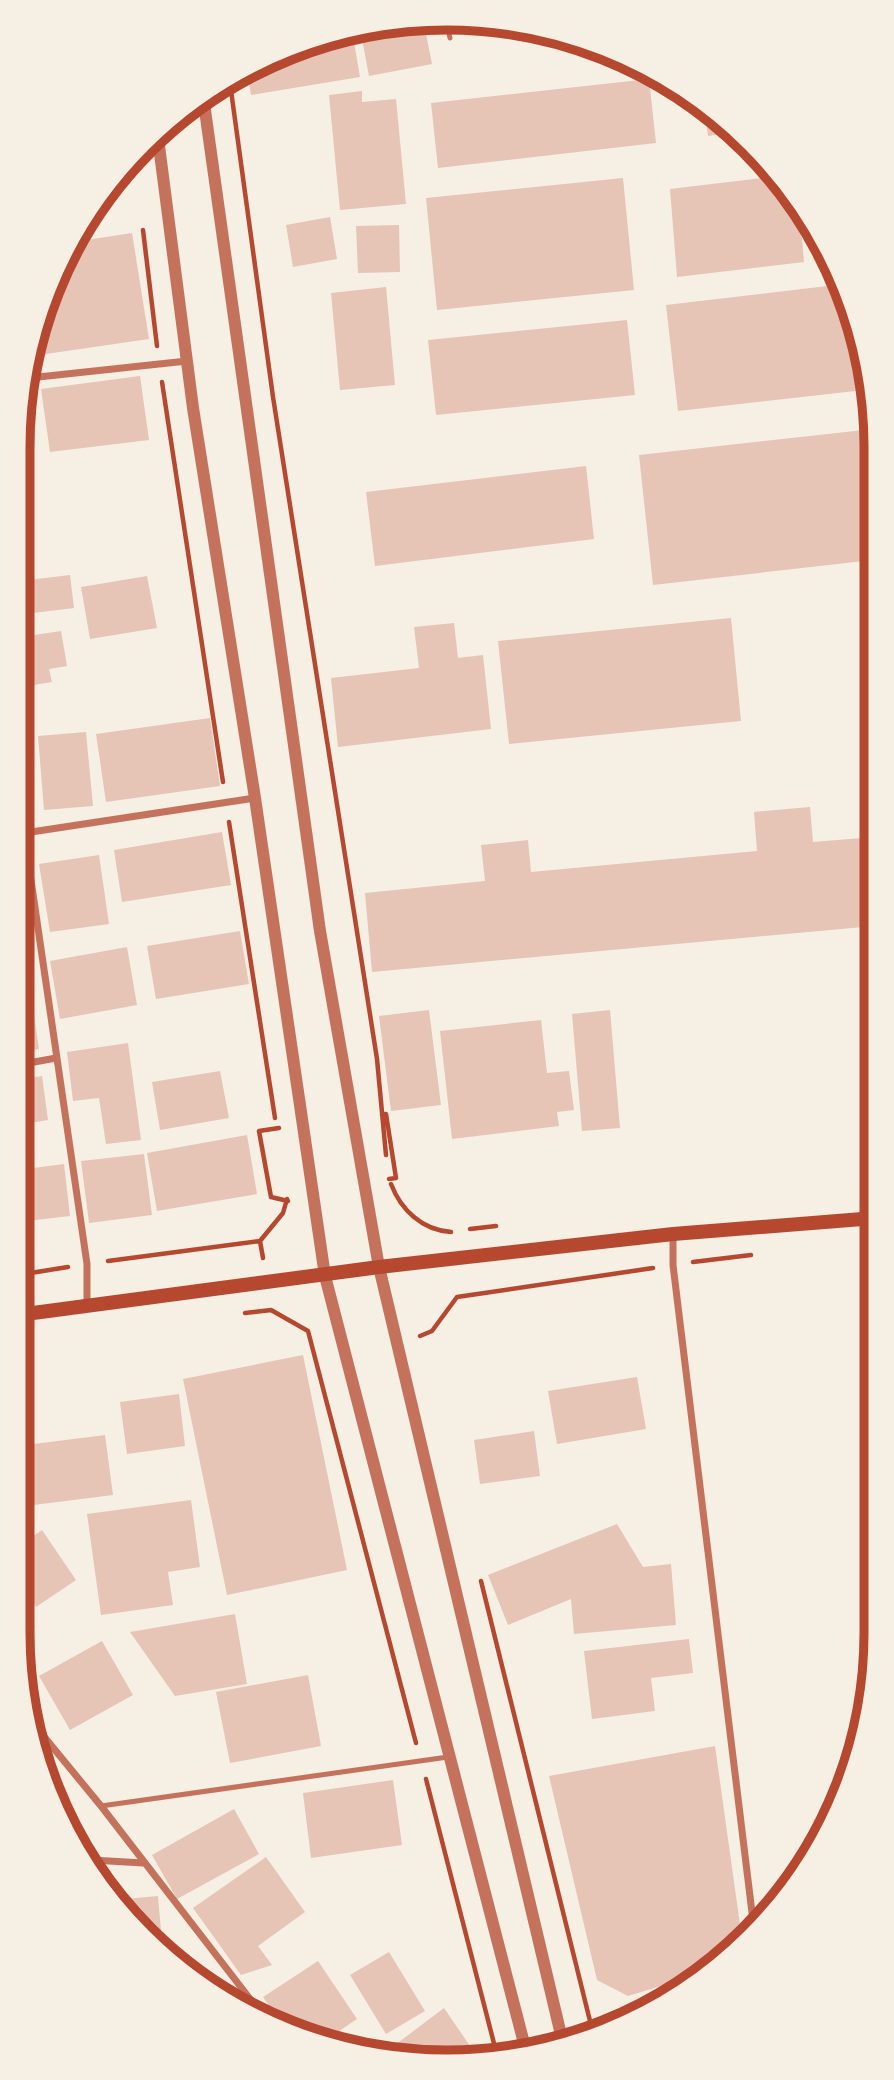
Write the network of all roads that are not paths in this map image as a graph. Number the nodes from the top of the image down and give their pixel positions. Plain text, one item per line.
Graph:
1 (448, 30) edge
2 (450, 38) dead end
3 (205, 108) edge
4 (159, 145) edge
5 (187, 360) junction
6 (36, 377) edge
7 (255, 798) junction
8 (30, 832) edge
9 (30, 891) edge
10 (56, 1058) junction
11 (30, 1063) edge
12 (864, 1219) edge
13 (673, 1234) junction
14 (379, 1267) junction
15 (325, 1276) junction
16 (87, 1307) junction
17 (30, 1314) edge
18 (43, 1735) edge
19 (449, 1757) junction
20 (102, 1806) junction
21 (97, 1860) edge
22 (143, 1863) junction
23 (753, 1917) edge
24 (252, 2001) edge
25 (561, 2034) edge
26 (524, 2043) edge

1 - 2 lane
3 - 14 street
4 - 5 street
5 - 6 street
5 - 7 street
7 - 8 street
7 - 15 street
9 - 10 street
10 - 11 street
10 - 16 street
12 - 13 main road
13 - 14 main road
13 - 23 street
14 - 15 main road
14 - 25 street
15 - 16 main road
15 - 19 street
16 - 17 main road
18 - 20 street
19 - 20 lane
19 - 26 street
20 - 22 street
21 - 22 street
22 - 24 street

